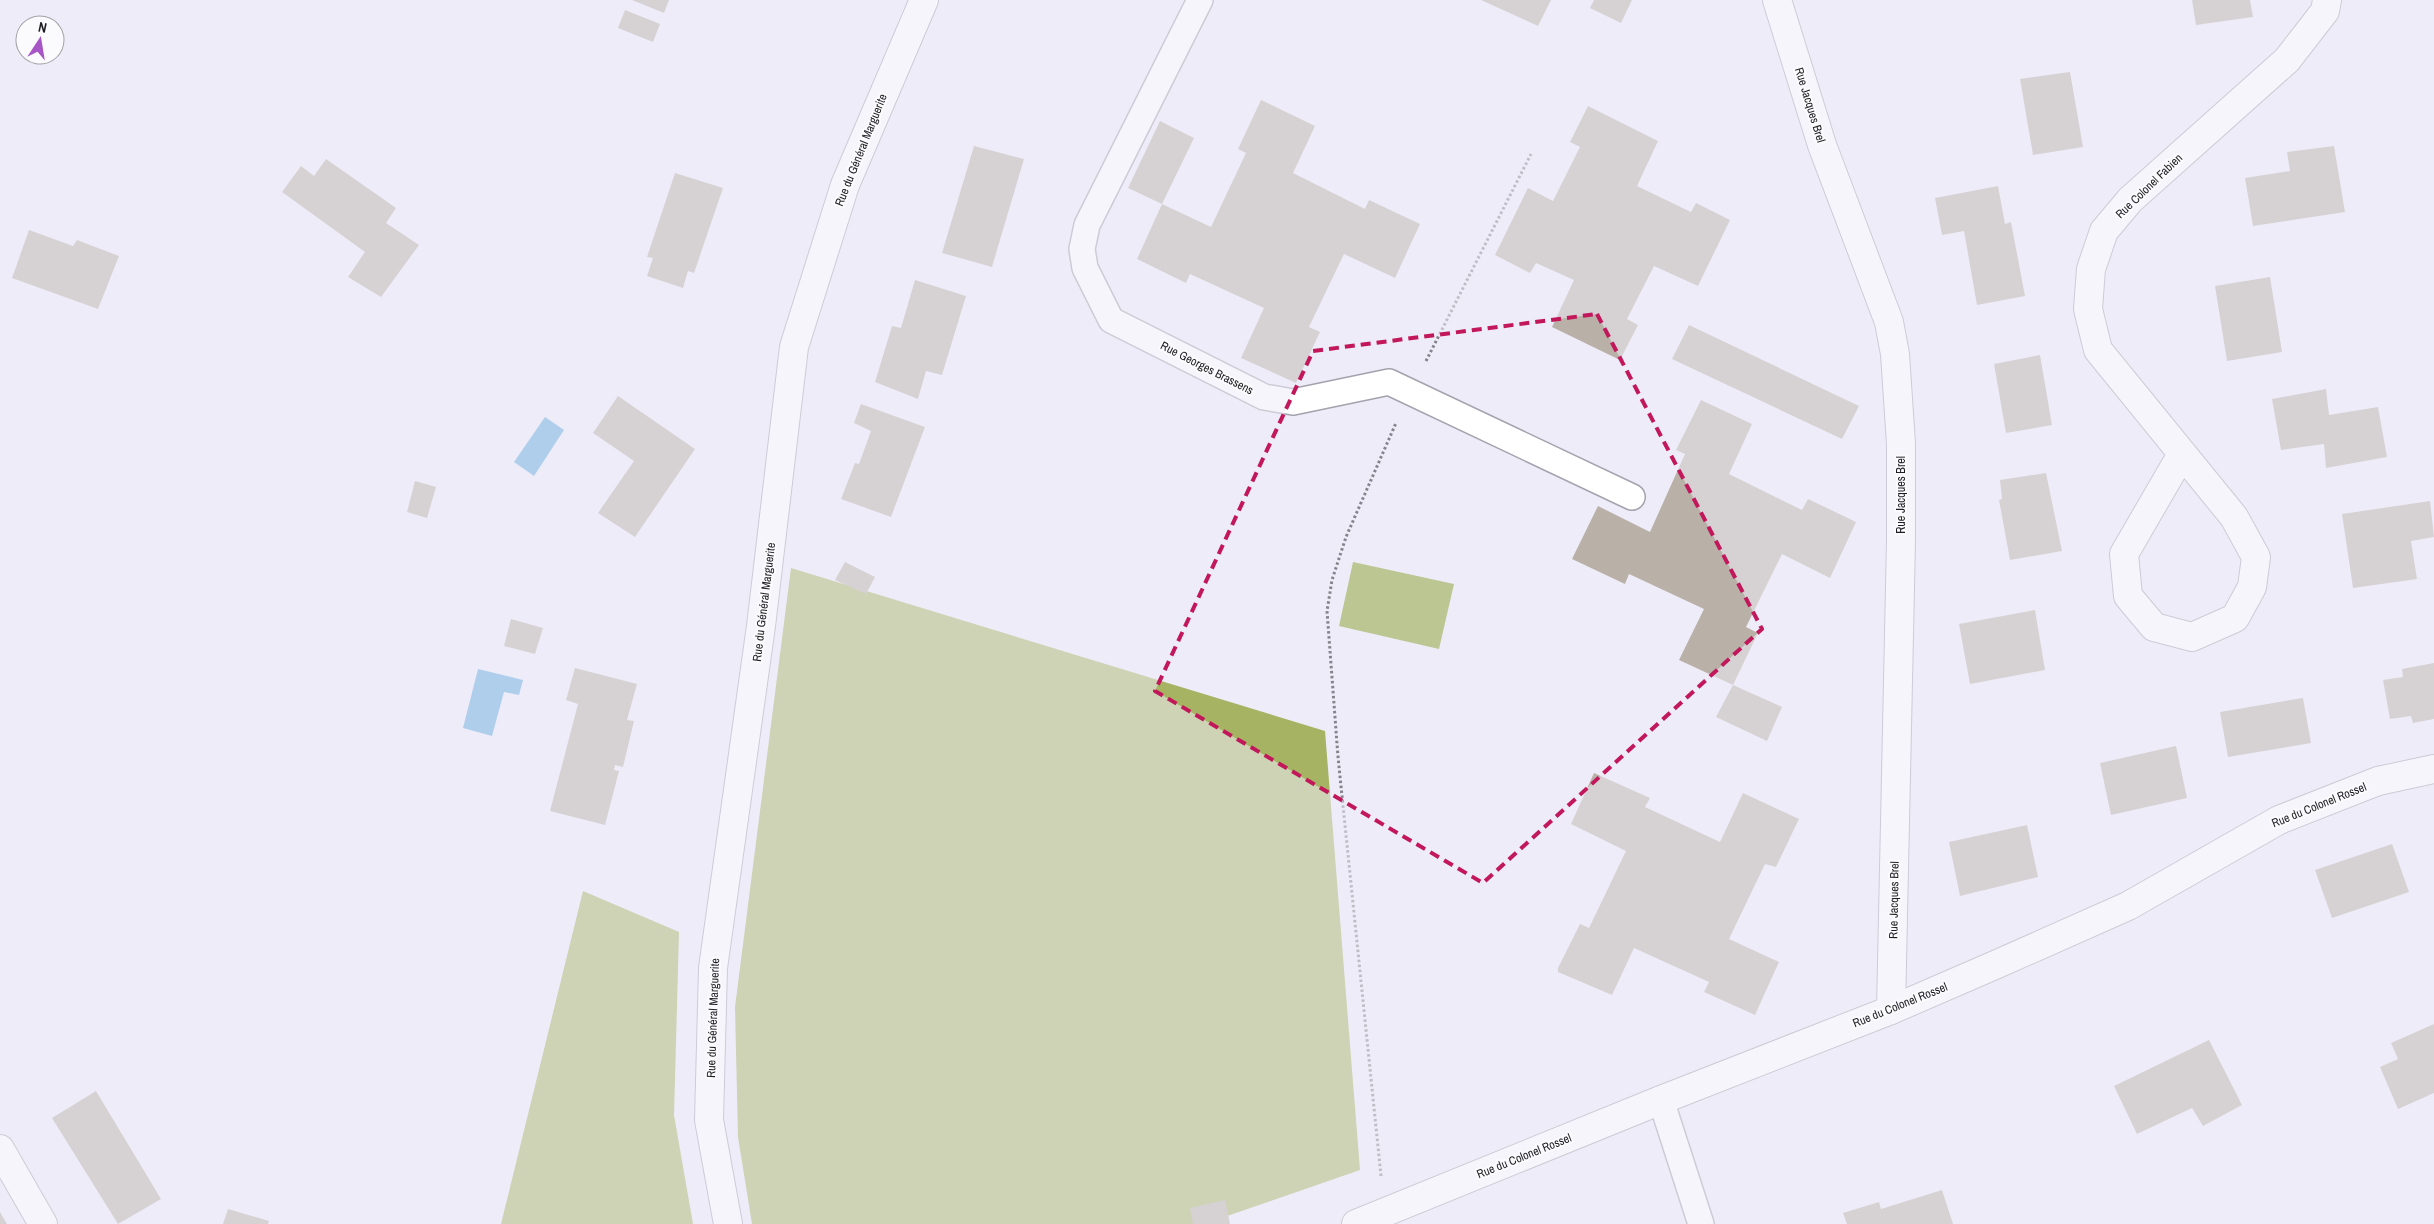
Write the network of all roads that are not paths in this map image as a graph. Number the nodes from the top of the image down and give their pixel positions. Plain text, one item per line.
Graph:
1 (924, 0) edge
2 (1200, 0) edge
3 (1777, 0) edge
4 (2327, 0) edge
5 (2182, 454) junction
6 (1632, 497) dead end
7 (2434, 769) edge
8 (1892, 1010) junction
9 (1661, 1100) junction
10 (0, 1148) edge
11 (42, 1224) edge
12 (728, 1224) edge
13 (1356, 1224) edge
14 (1701, 1224) edge

1 - 12 street, Rue du Général Marguerite
2 - 6 lane, Rue Georges Brassens
3 - 8 street, Rue Jacques Brel
4 - 5 street, Rue Colonel Fabien
5 - 5 street, Rue Colonel Fabien
7 - 8 street, Rue du Colonel Rossel
8 - 9 street, Rue du Colonel Rossel
9 - 13 street, Rue du Colonel Rossel
9 - 14 lane
10 - 11 street

